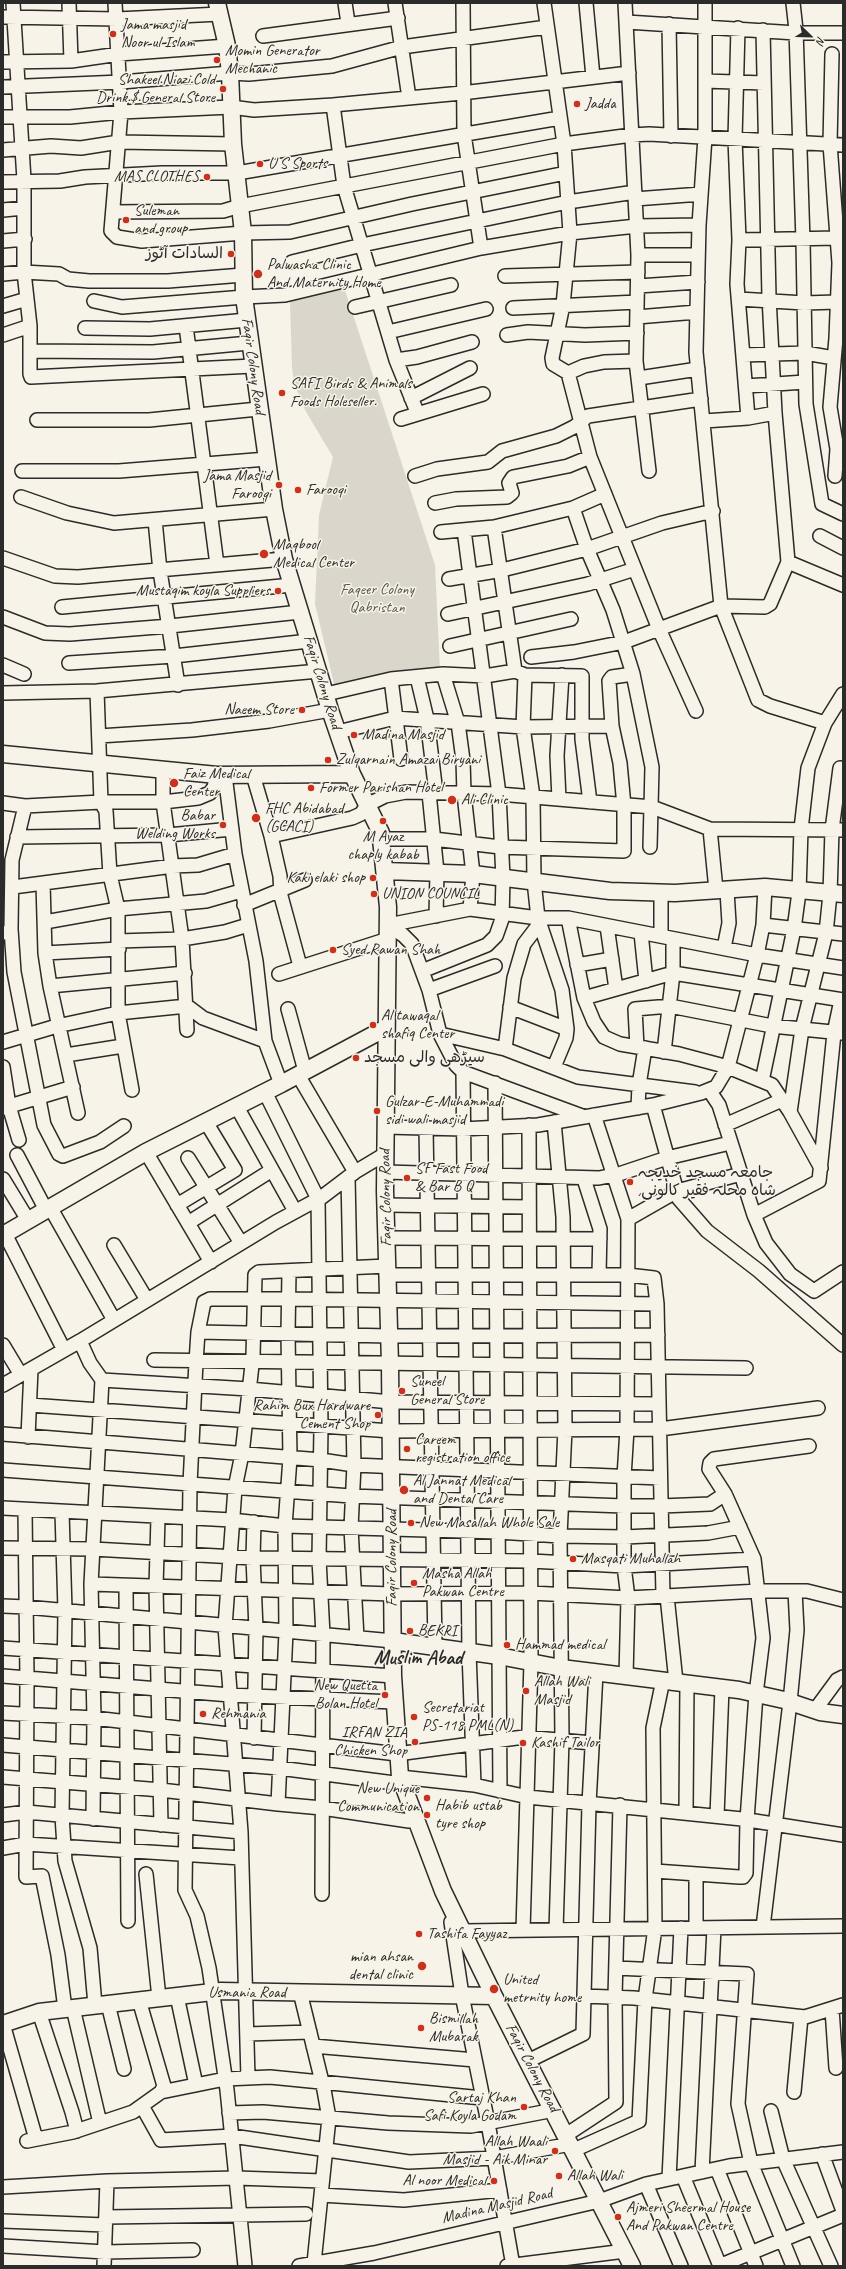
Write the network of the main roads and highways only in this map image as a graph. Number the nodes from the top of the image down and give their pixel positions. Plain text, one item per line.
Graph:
1 (218, 8) edge
2 (3, 754) edge
3 (352, 774) junction
4 (385, 871) junction
5 (837, 894) edge
6 (386, 1028) junction
7 (4, 1234) edge
8 (393, 1641) junction
9 (843, 1715) edge
10 (494, 1996) junction
11 (3, 2024) edge
12 (632, 2266) edge

1 - 3 main road, Faqir Colony Road
2 - 3 main road
3 - 4 main road, Faqir Colony Road
4 - 5 main road
4 - 6 main road, Faqir Colony Road
6 - 7 main road
6 - 8 main road, Faqir Colony Road
8 - 9 main road
8 - 10 main road, Faqir Colony Road
10 - 11 main road, Usmania Road
10 - 12 main road, Faqir Colony Road

